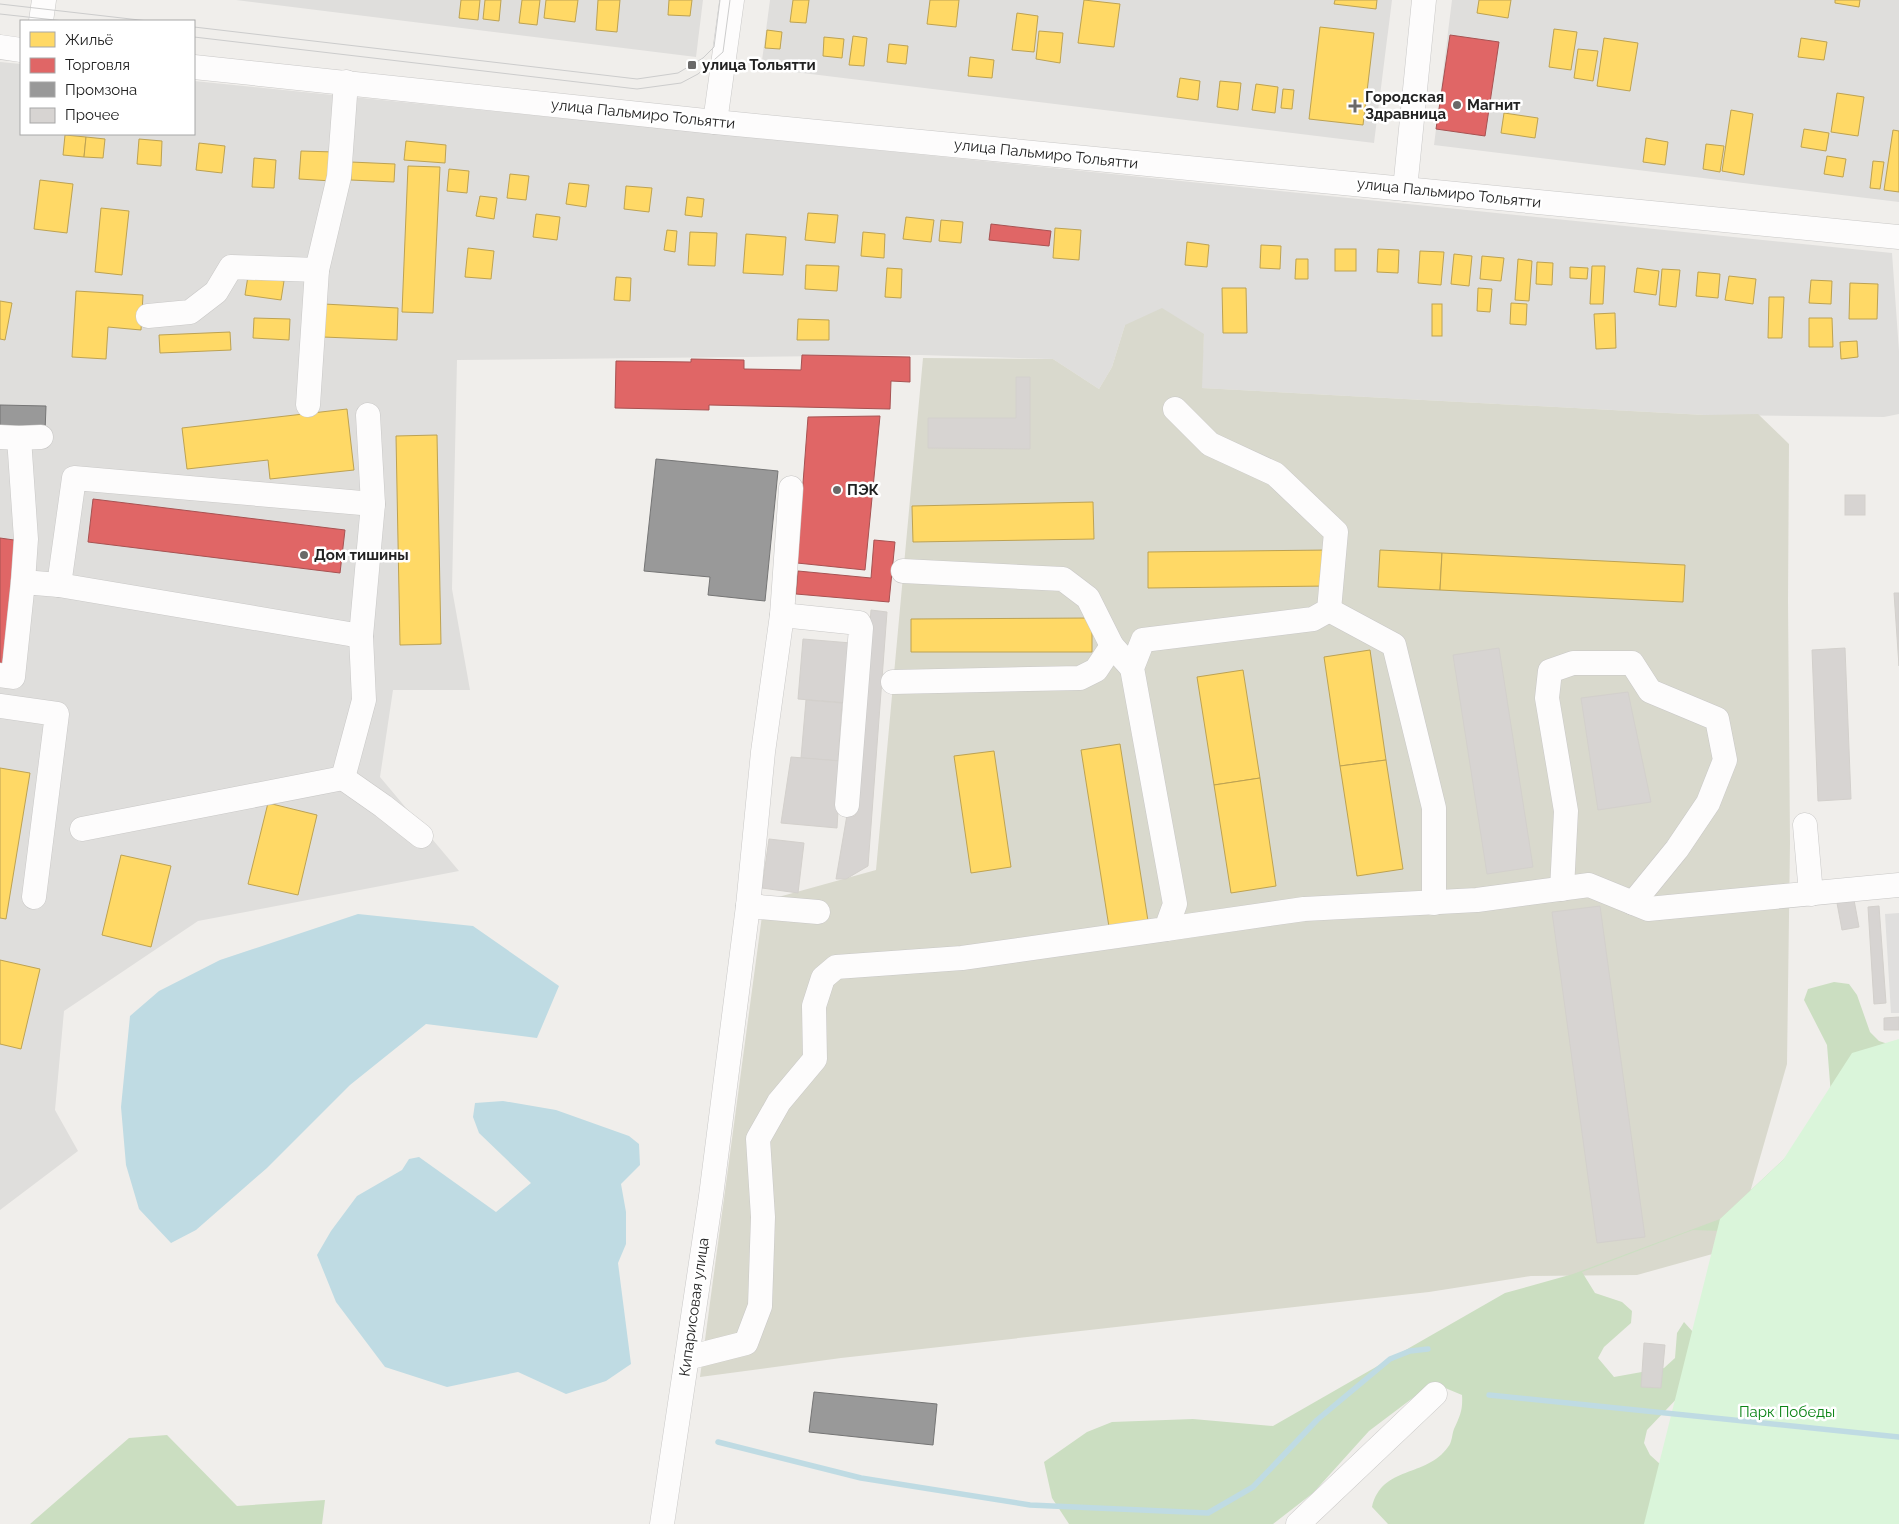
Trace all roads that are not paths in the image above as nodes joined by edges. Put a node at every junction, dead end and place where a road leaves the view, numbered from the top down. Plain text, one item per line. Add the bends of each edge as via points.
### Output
1 (44, 0) edge
2 (732, 0) edge
3 (1424, 0) edge
4 (41, 20) edge
5 (0, 47) edge
6 (20, 50) edge
7 (195, 67) edge
8 (346, 82) junction
9 (714, 122) junction
10 (1404, 189) junction
11 (1899, 238) edge
12 (317, 270) junction
13 (148, 316) dead end
14 (308, 404) dead end
15 (1175, 409) dead end
16 (368, 415) dead end
17 (20, 438) edge
18 (791, 488) dead end
19 (373, 504) junction
20 (903, 571) dead end
21 (22, 582) junction
22 (60, 585) junction
23 (1329, 610) junction
24 (782, 615) junction
25 (361, 636) junction
26 (1112, 646) junction
27 (1132, 668) junction
28 (0, 675) edge
29 (893, 682) dead end
30 (0, 706) edge
31 (343, 778) junction
32 (847, 805) dead end
33 (1805, 825) dead end
34 (82, 828) dead end
35 (422, 836) dead end
36 (1899, 885) edge
37 (1562, 889) junction
38 (1811, 894) junction
39 (34, 897) dead end
40 (1434, 902) junction
41 (1633, 903) junction
42 (748, 906) junction
43 (818, 912) dead end
44 (1166, 929) junction
45 (687, 1358) junction
46 (1435, 1394) dead end
47 (662, 1524) edge
48 (1298, 1524) edge

1 - 4 street
2 - 9 street
3 - 10 street
5 - 6 street
7 - 8 street, улица Пальмиро Тольятти
8 - 9 street, улица Пальмиро Тольятти
8 - 12 street via 339,177
9 - 10 street, улица Пальмиро Тольятти
10 - 11 street, улица Пальмиро Тольятти
12 - 13 street via 231,267 216,292 190,312
12 - 14 street
15 - 23 street via 1210,444 1275,474 1336,532
16 - 19 street
17 - 21 street via 26,539
18 - 24 street, Кипарисовая улица
19 - 22 street via 74,478
19 - 25 street
20 - 26 street via 1063,579 1088,598
21 - 22 street
21 - 28 street via 13,677
22 - 25 street
23 - 27 street via 1313,619 1143,640
23 - 40 street via 1394,645 1434,808
24 - 32 street via 858,623 861,628
24 - 42 street, Кипарисовая улица via 763,752
25 - 31 street via 364,700
26 - 27 street
26 - 29 street via 1096,670 1080,678
27 - 44 street via 1174,904
30 - 39 street via 57,714
31 - 34 street
31 - 35 street
33 - 38 street
36 - 38 street
37 - 40 street
37 - 41 street via 1589,885
37 - 41 street via 1566,811 1547,698 1550,671 1573,664 1632,663 1650,691 1717,719 1724,760 1708,802 1677,849
38 - 41 street via 1648,909
40 - 44 street via 1304,908
42 - 43 street
42 - 45 street, Кипарисовая улица
44 - 45 street via 962,958 836,967 823,978 814,1006 815,1059 779,1102 758,1138 763,1217 760,1306 746,1343
45 - 47 street, Кипарисовая улица
46 - 48 street

